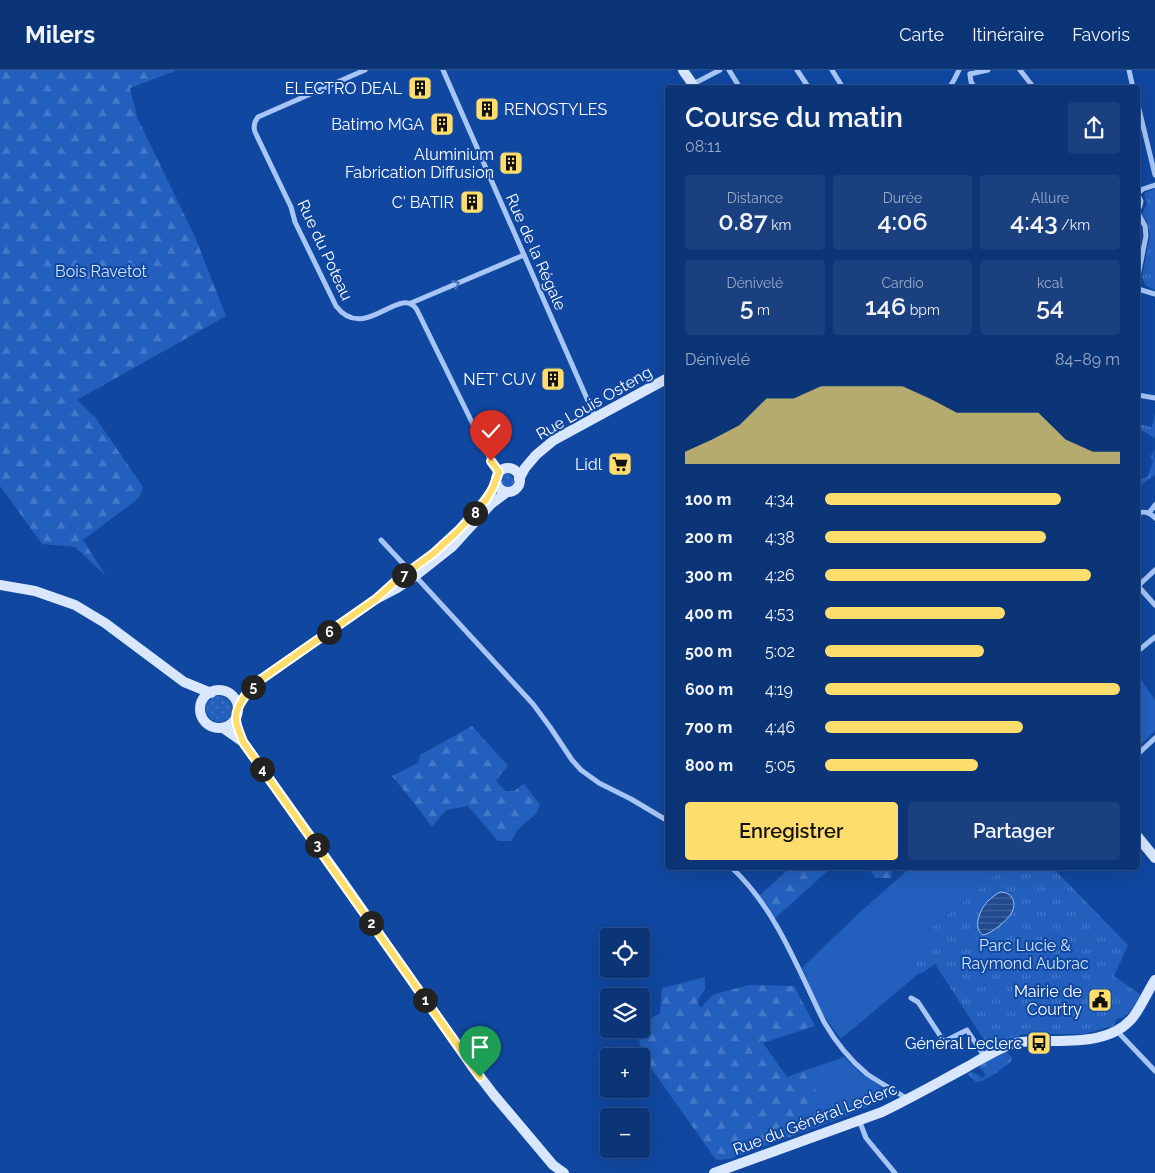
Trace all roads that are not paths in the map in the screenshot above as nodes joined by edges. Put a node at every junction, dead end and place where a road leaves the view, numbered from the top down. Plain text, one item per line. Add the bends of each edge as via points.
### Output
1 (365, 70) edge
2 (443, 70) edge
3 (683, 70) edge
4 (720, 70) edge
5 (729, 70) edge
6 (797, 70) edge
7 (832, 70) edge
8 (959, 70) edge
9 (964, 70) edge
10 (988, 70) edge
11 (1020, 70) edge
12 (1128, 70) edge
13 (970, 74) junction
14 (692, 85) edge
15 (695, 85) edge
16 (738, 85) edge
17 (807, 85) edge
18 (841, 85) edge
19 (951, 85) edge
20 (973, 85) edge
21 (1032, 85) edge
22 (1132, 85) edge
23 (1140, 114) edge
24 (1155, 175) edge
25 (1155, 185) edge
26 (1140, 192) edge
27 (1140, 217) edge
28 (524, 255) junction
29 (1140, 266) edge
30 (1140, 290) edge
31 (1155, 294) edge
32 (412, 304) junction
33 (665, 380) edge
34 (1140, 395) edge
35 (1155, 398) edge
36 (595, 417) junction
37 (536, 455) junction
38 (510, 469) junction
39 (498, 477) junction
40 (519, 479) junction
41 (506, 492) junction
42 (1155, 505) edge
43 (1140, 513) edge
44 (1149, 513) junction
45 (1155, 518) edge
46 (381, 540) dead end
47 (1155, 570) edge
48 (412, 574) junction
49 (0, 584) edge
50 (1140, 584) edge
51 (1140, 588) edge
52 (1155, 605) edge
53 (1155, 637) edge
54 (1140, 649) edge
55 (260, 680) junction
56 (184, 682) junction
57 (210, 693) junction
58 (228, 693) junction
59 (201, 706) junction
60 (237, 713) junction
61 (223, 728) junction
62 (1155, 738) edge
63 (243, 742) junction
64 (1140, 752) edge
65 (665, 819) edge
66 (1140, 839) edge
67 (1155, 858) edge
68 (734, 870) edge
69 (1155, 980) edge
70 (910, 998) dead end
71 (1116, 1031) junction
72 (985, 1057) junction
73 (1155, 1071) edge
74 (908, 1099) junction
75 (859, 1120) junction
76 (555, 1169) edge
77 (564, 1173) edge
78 (714, 1173) edge
79 (895, 1173) edge

1 - 32 street, Rue du Poteau via 258,117 253,127 295,222 340,311 350,318 361,319 405,302
2 - 28 street, Rue de la Régale
3 - 14 main road
4 - 15 street
5 - 16 street
6 - 17 street
7 - 18 street
8 - 19 street
9 - 13 street
10 - 13 street
11 - 21 street
12 - 22 street
13 - 20 street
23 - 24 street
25 - 26 street
27 - 29 street via 1146,236
32 -> 28 street
28 - 36 street, Rue de la Régale
30 - 31 street
32 - 39 street via 418,310
33 - 36 main road, Rue Louis Osteng
34 - 35 street
36 - 37 main road, Rue Louis Osteng via 554,440
37 - 38 main road, Rue Louis Osteng
37 - 40 main road, Rue Louis Osteng
38 - 39 main road via 502,470
38 - 40 main road
39 - 41 main road via 500,489
39 - 48 main road via 486,500
40 - 41 main road via 516,489
41 - 48 main road via 453,546
42 - 44 street
43 - 44 street
44 - 45 street
46 - 48 street
47 - 50 street
48 - 55 main road
48 - 65 street via 533,704 581,770
49 - 56 main road via 35,591 75,605 105,622
51 - 52 street
53 - 54 street
55 - 58 main road
55 - 60 main road via 246,694
56 - 57 main road
56 - 59 main road
57 - 58 main road
57 - 59 main road
58 - 60 main road via 235,699
59 - 61 main road via 205,722 215,728
60 - 61 main road
60 - 63 main road
61 - 63 main road
62 - 64 street
63 - 76 main road via 470,1065
66 - 67 main road
68 - 74 street via 773,920 829,1031 869,1075
69 - 71 main road, Rue du Général Leclerc via 1134,1016
70 - 72 street via 918,1002 943,1040 967,1030
71 - 72 main road, Rue du Général Leclerc via 1088,1040 1020,1042
71 - 73 street
72 - 74 main road, Rue du Général Leclerc
74 - 75 main road, Rue du Général Leclerc
75 - 78 main road, Rue du Général Leclerc
75 - 79 street via 866,1138
76 - 77 main road

